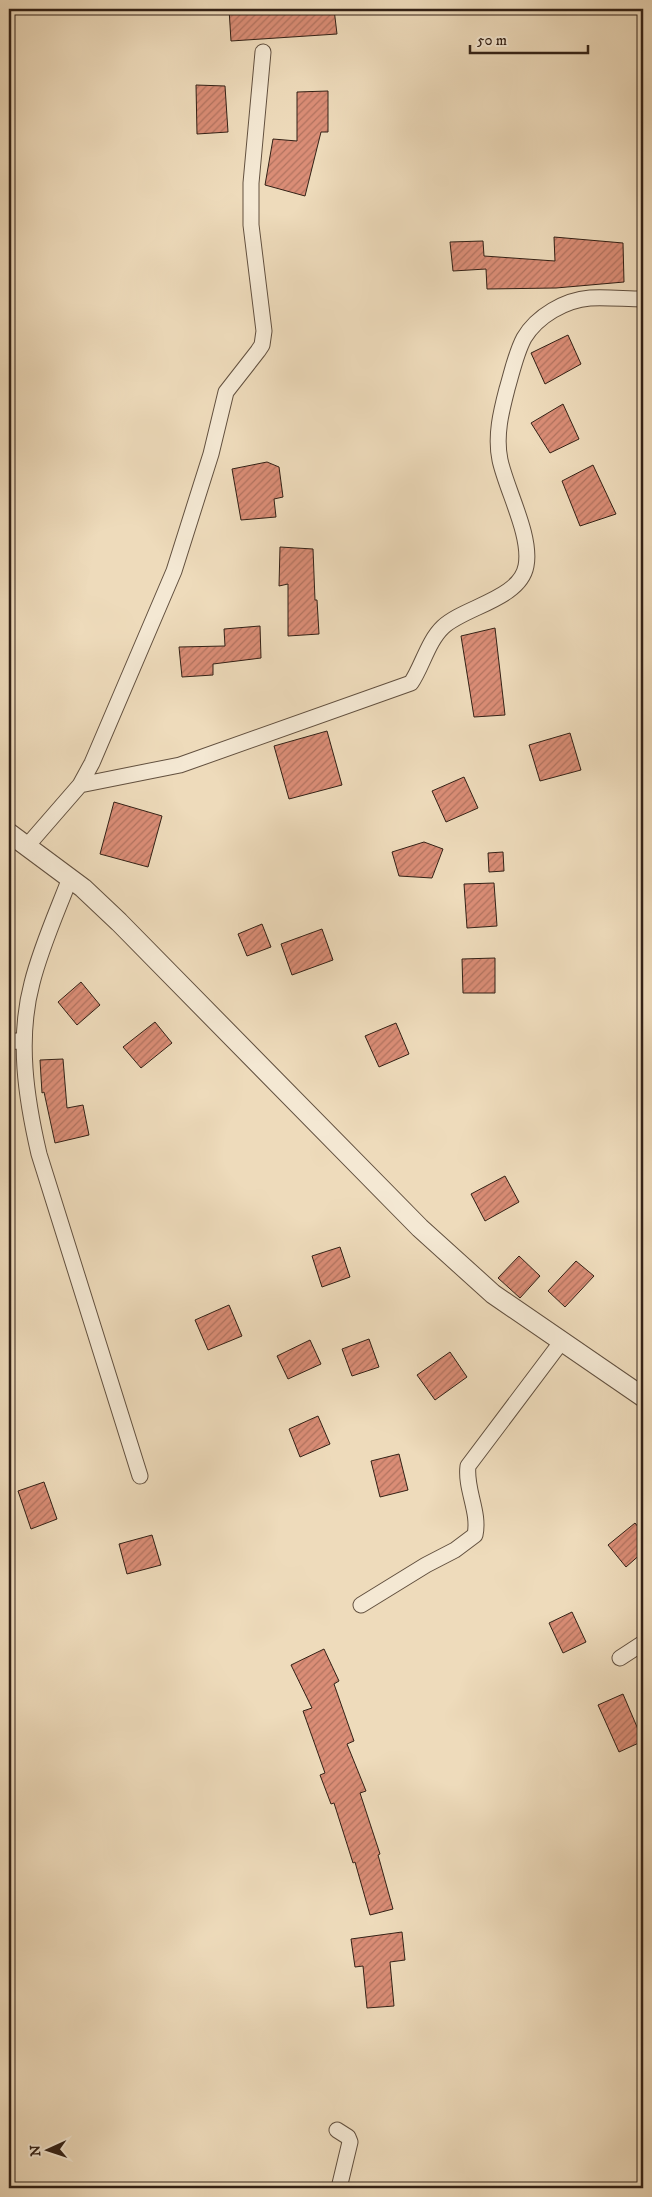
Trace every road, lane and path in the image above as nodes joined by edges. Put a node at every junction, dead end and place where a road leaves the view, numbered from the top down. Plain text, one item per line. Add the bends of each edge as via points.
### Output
1 (264, 52) dead end
2 (643, 299) edge
3 (80, 785) junction
4 (9, 833) edge
5 (27, 846) junction
6 (70, 878) junction
7 (24, 1040) junction
8 (9, 1042) edge
9 (562, 1341) junction
10 (643, 1397) edge
11 (140, 1476) dead end
12 (361, 1605) dead end
13 (643, 1643) edge
14 (620, 1658) dead end
15 (337, 2130) dead end
16 (339, 2188) edge

1 - 3 street via 251,183 263,338 258,351 226,392 211,454 174,571
2 - 3 street via 588,298 562,305 544,316 525,337 500,417 498,444 500,461 525,544 526,566 518,582 442,628 411,684 180,765
3 - 5 street
4 - 5 street
5 - 6 street
6 - 7 street via 32,982
6 - 9 street via 186,988 420,1228 494,1294
7 - 8 street
7 - 11 street via 24,1074 39,1154
9 - 10 street
9 - 12 street via 468,1466 477,1526 475,1535
13 - 14 street
15 - 16 street via 350,2142

